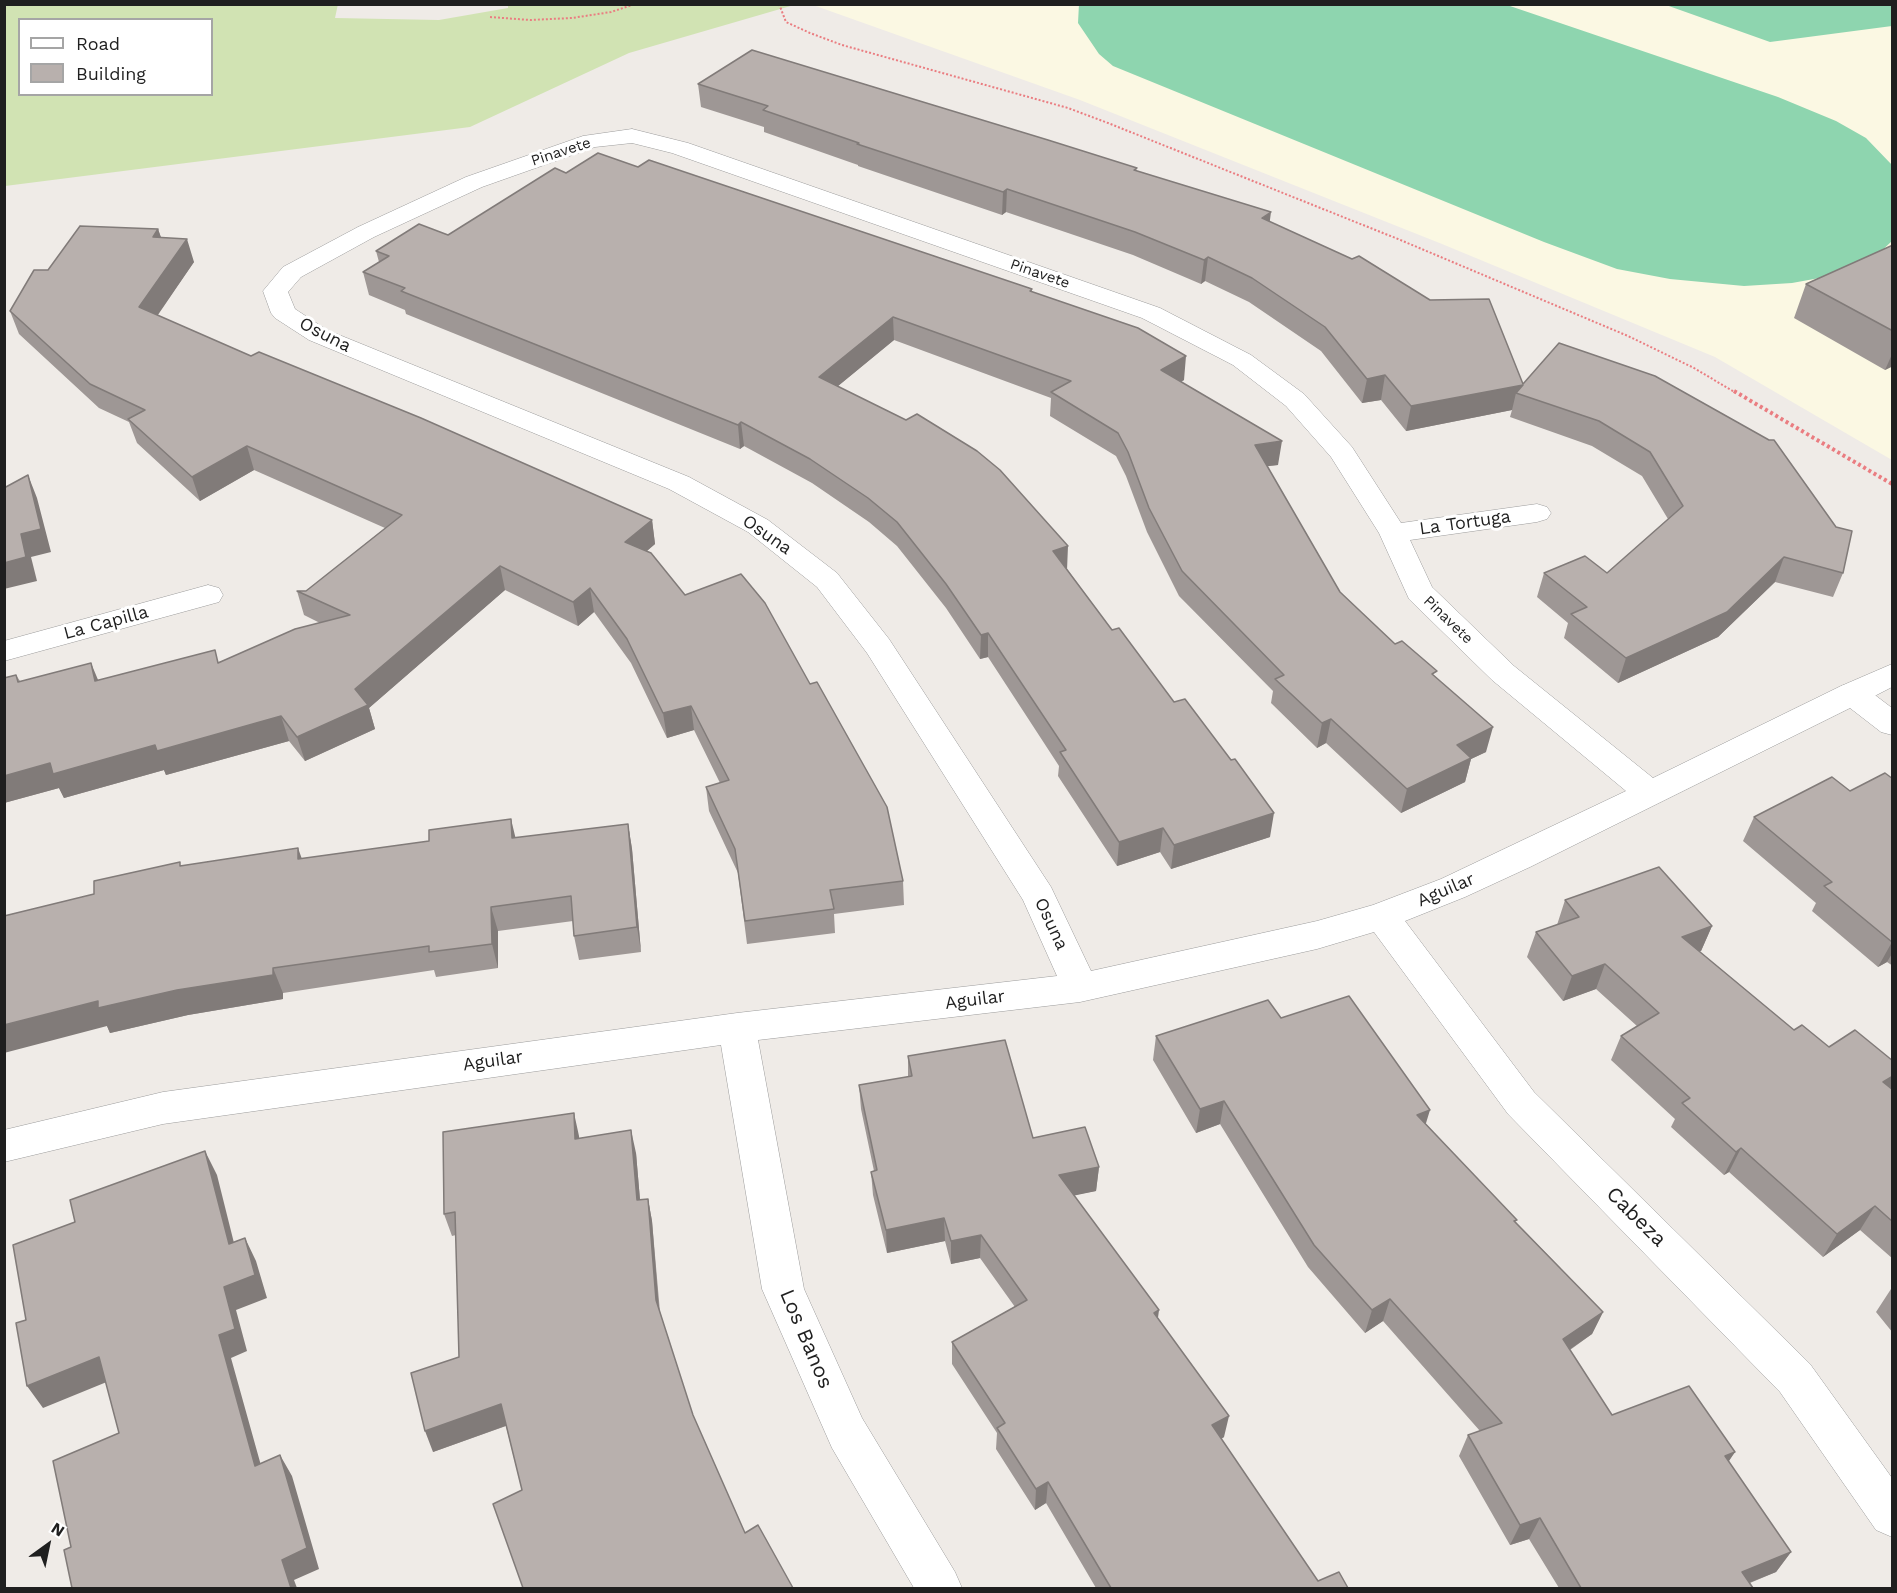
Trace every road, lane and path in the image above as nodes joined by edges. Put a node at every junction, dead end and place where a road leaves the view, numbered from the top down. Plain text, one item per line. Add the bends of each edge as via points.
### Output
1 (635, 4) edge
2 (779, 4) edge
3 (490, 18) dead end
4 (274, 291) joint
5 (1893, 483) edge
6 (1537, 513) dead end
7 (1393, 533) junction
8 (208, 595) dead end
9 (4, 651) edge
10 (1893, 674) edge
11 (1852, 694) junction
12 (1893, 724) edge
13 (1651, 794) junction
14 (1382, 916) junction
15 (1080, 988) junction
16 (737, 1028) junction
17 (4, 1146) edge
18 (1893, 1515) edge
19 (939, 1588) edge

1 - 3 path via 572,18
2 - 5 path via 786,22 810,33 1098,119 1628,336 1694,368
4 - 7 street, Pinavete via 292,272 366,232 474,182 591,141 632,136 680,148 1151,313 1232,355 1295,400 1342,453
4 - 15 street, Osuna via 284,313 318,335 679,483 758,526 827,580 878,646 1039,897
6 - 7 street, La Tortuga
7 - 13 street, Pinavete via 1419,592 1503,673
8 - 9 street, La Capilla
10 - 11 street, Aguilar
11 - 12 street
11 - 13 street, Aguilar
13 - 14 street, Aguilar via 1497,868
14 - 15 street, Aguilar
14 - 18 street, Cabeza via 1521,1103 1795,1378
15 - 16 street, Aguilar
16 - 17 street, Aguilar via 163,1108
16 - 19 street, Los Banos via 783,1289 847,1433

